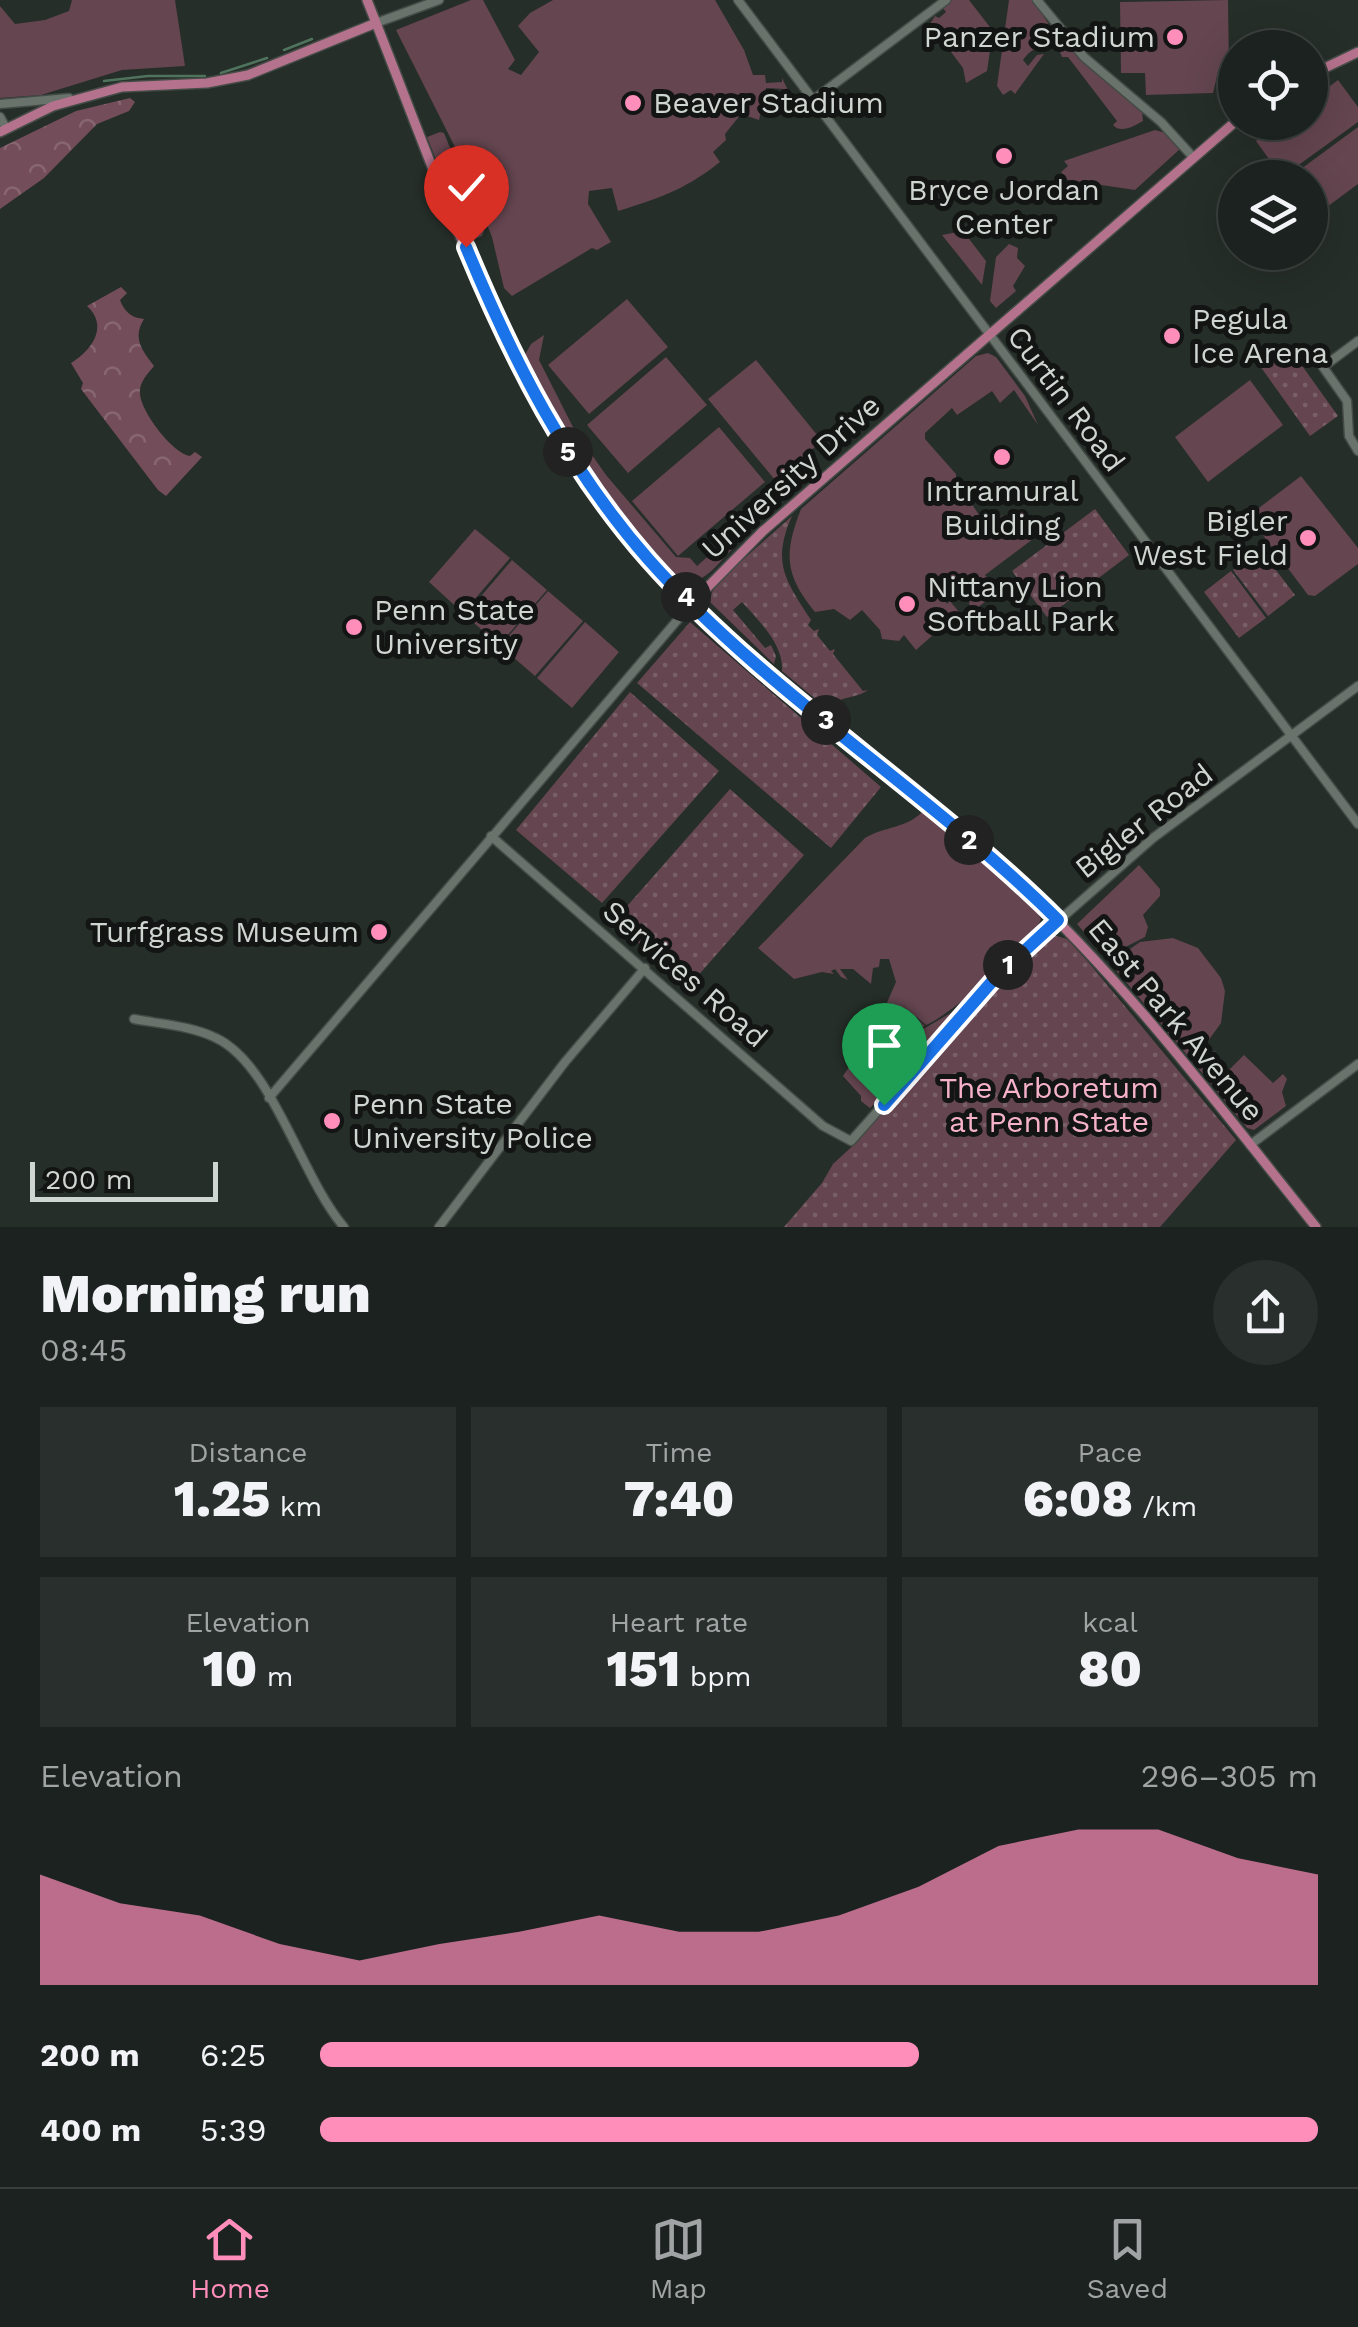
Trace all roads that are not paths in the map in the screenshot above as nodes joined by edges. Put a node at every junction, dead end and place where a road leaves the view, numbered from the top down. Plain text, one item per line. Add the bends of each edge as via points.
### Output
1 (367, 0) edge
2 (439, 0) edge
3 (738, 0) edge
4 (946, 0) edge
5 (1038, 0) edge
6 (376, 23) junction
7 (1358, 52) edge
8 (1328, 66) edge
9 (78, 97) junction
10 (813, 100) junction
11 (0, 104) edge
12 (0, 117) edge
13 (3, 130) edge
14 (1218, 136) edge
15 (1193, 157) junction
16 (989, 334) junction
17 (1358, 341) edge
18 (1358, 451) edge
19 (692, 603) junction
20 (1358, 686) edge
21 (1291, 735) junction
22 (1358, 824) edge
23 (491, 836) junction
24 (1058, 920) junction
25 (644, 968) junction
26 (134, 1019) dead end
27 (1358, 1064) edge
28 (270, 1098) junction
29 (851, 1140) joint
30 (1250, 1145) junction
31 (1313, 1226) edge
32 (344, 1227) edge
33 (439, 1227) edge

1 - 6 main road, East Park Avenue
2 - 6 street
3 - 10 street, Curtin Road
4 - 10 street
5 - 15 street via 1084,58
6 - 9 main road via 232,79 138,84
6 - 19 main road, East Park Avenue via 527,382 604,503
7 - 8 main road
9 - 11 street
9 - 13 main road
10 - 16 street, Curtin Road
12 - 13 street
14 - 15 main road, University Drive
15 - 16 main road, University Drive
16 - 19 main road, University Drive
16 - 21 street, Curtin Road
17 - 18 street via 1323,366 1346,400 1349,436
19 - 23 street, University Drive
19 - 24 main road, East Park Avenue
20 - 21 street, Bigler Road
21 - 22 street, Curtin Road
21 - 24 street, Bigler Road via 1153,838
23 - 25 street, Services Road
23 - 28 street, University Drive
24 - 29 street, Bigler Road via 996,977
24 - 30 main road, East Park Avenue
25 - 29 street, Services Road via 822,1126
25 - 33 street
26 - 28 street via 227,1043 249,1062
27 - 30 street
28 - 32 street
30 - 31 main road, East Park Avenue

